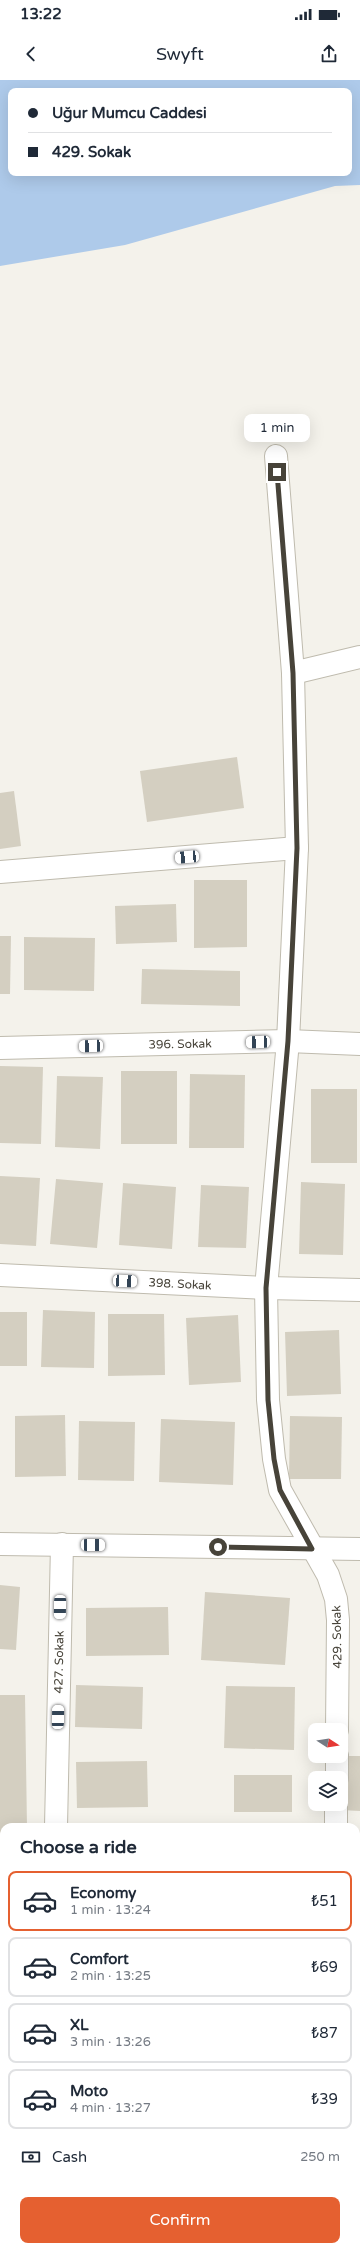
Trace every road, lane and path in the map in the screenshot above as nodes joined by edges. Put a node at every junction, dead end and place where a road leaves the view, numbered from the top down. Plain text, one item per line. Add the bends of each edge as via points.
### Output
1 (276, 456) dead end
2 (360, 657) edge
3 (293, 673) junction
4 (297, 848) junction
5 (0, 872) edge
6 (288, 1041) junction
7 (360, 1044) edge
8 (0, 1048) edge
9 (0, 1275) edge
10 (266, 1288) junction
11 (360, 1290) edge
12 (0, 1544) edge
13 (62, 1544) junction
14 (312, 1549) junction
15 (360, 1549) edge
16 (337, 1723) edge
17 (336, 1811) edge
18 (56, 1823) edge
19 (336, 1823) edge

1 - 3 street, 429. Sokak
2 - 3 street
3 - 4 street, 429. Sokak
4 - 5 street
4 - 6 street, 429. Sokak
6 - 7 street, 396. Sokak
6 - 8 street, 396. Sokak
6 - 10 street, 429. Sokak
9 - 10 street, 398. Sokak
10 - 11 street, 398. Sokak
10 - 14 street, 429. Sokak via 268,1400 274,1459 280,1490
12 - 13 street
13 - 14 street
13 - 18 street, 427. Sokak
14 - 15 street
14 - 16 street, 429. Sokak via 328,1575 336,1599
17 - 19 street

